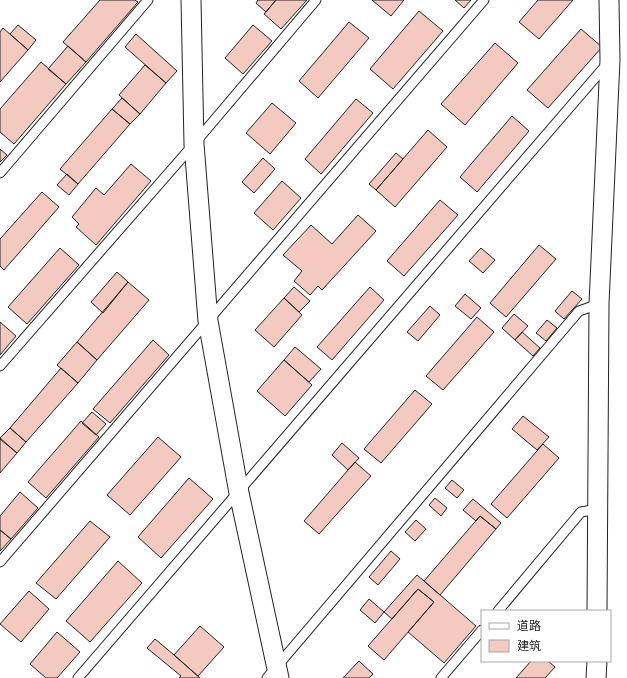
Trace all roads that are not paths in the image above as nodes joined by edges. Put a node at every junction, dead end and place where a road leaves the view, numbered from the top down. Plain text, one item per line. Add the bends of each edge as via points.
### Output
1 (148, 0) edge
2 (191, 0) edge
3 (316, 0) edge
4 (484, 0) edge
5 (609, 0) edge
6 (610, 60) junction
7 (194, 144) junction
8 (0, 173) edge
9 (599, 304) junction
10 (208, 321) junction
11 (0, 366) edge
12 (239, 493) junction
13 (598, 509) junction
14 (0, 562) edge
15 (499, 610) edge
16 (597, 610) edge
17 (481, 631) edge
18 (596, 662) edge
19 (274, 674) edge
20 (78, 678) edge
21 (442, 678) edge
22 (596, 678) edge

1 - 8 lane
2 - 7 street
3 - 7 lane
4 - 10 lane
5 - 6 street
6 - 9 street
6 - 12 lane
7 - 10 street
7 - 11 lane
9 - 13 street
9 - 19 lane via 580,310
10 - 12 street
10 - 14 lane
12 - 19 street
12 - 20 lane
13 - 15 lane via 581,512
13 - 16 street
17 - 21 lane
18 - 22 street

